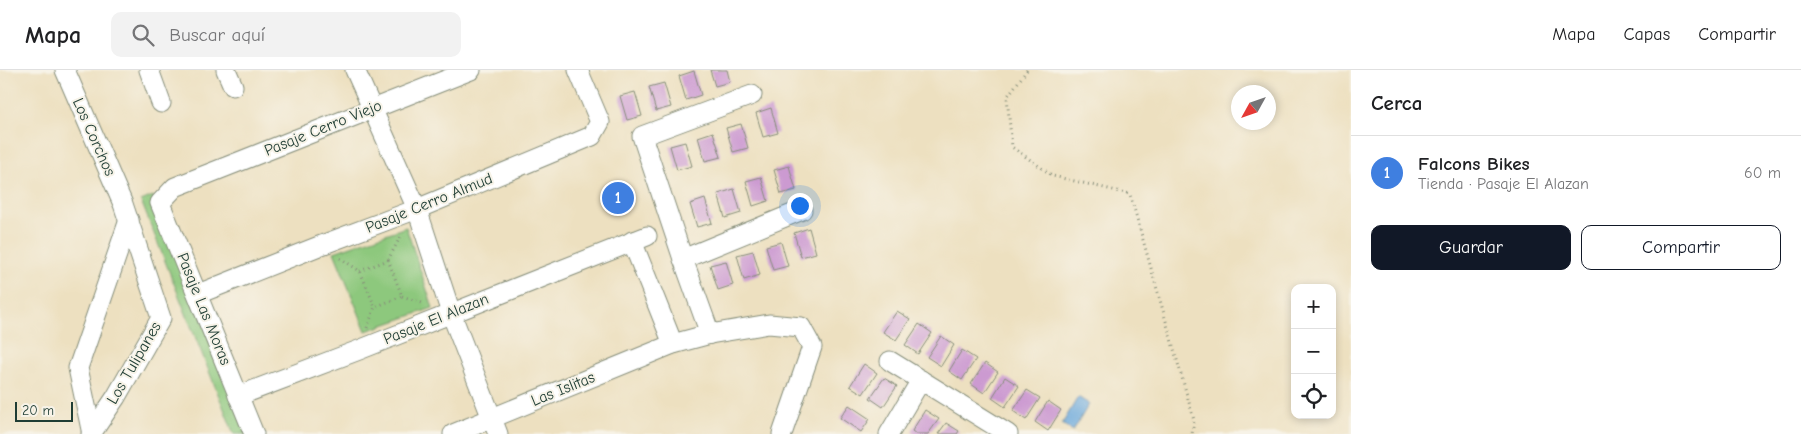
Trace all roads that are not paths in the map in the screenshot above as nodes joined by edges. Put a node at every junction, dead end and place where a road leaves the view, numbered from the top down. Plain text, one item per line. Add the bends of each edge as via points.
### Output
1 (65, 70) edge
2 (148, 70) edge
3 (354, 70) edge
4 (471, 70) edge
5 (578, 70) edge
6 (752, 95) dead end
7 (161, 103) dead end
8 (372, 108) junction
9 (175, 188) joint
10 (417, 209) junction
11 (802, 210) dead end
12 (126, 212) junction
13 (683, 259) junction
14 (198, 294) junction
15 (451, 312) junction
16 (710, 334) junction
17 (672, 344) junction
18 (890, 361) dead end
19 (921, 380) junction
20 (238, 396) junction
21 (494, 426) edge
22 (92, 434) edge
23 (254, 434) edge
24 (453, 434) edge
25 (782, 434) edge
26 (889, 434) edge
27 (1008, 434) edge

1 - 12 street, Los Corchos
2 - 7 street
3 - 8 street
4 - 8 street, Pasaje Cerro Viejo
5 - 10 street, Pasaje Cerro Almud via 600,122 592,136
6 - 13 street via 642,136
8 - 9 street, Pasaje Cerro Viejo
8 - 10 street
9 - 14 street, Pasaje Las Moras via 160,203
10 - 14 street, Pasaje Cerro Almud
10 - 15 street
11 - 13 street
12 - 22 street via 78,368
12 - 22 street, Los Tulipanes via 161,318
13 - 16 street
14 - 20 street, Pasaje Las Moras
15 - 17 street, Pasaje El Alazan via 639,238
15 - 20 street, Pasaje El Alazan
15 - 21 street
16 - 17 street, Las Islitas
16 - 25 street, Las Islitas via 769,324 801,327 812,347
17 - 21 street, Las Islitas
18 - 19 street
19 - 26 street
19 - 27 street
20 - 23 street, Pasaje Las Moras
21 - 24 street, Las Islitas

